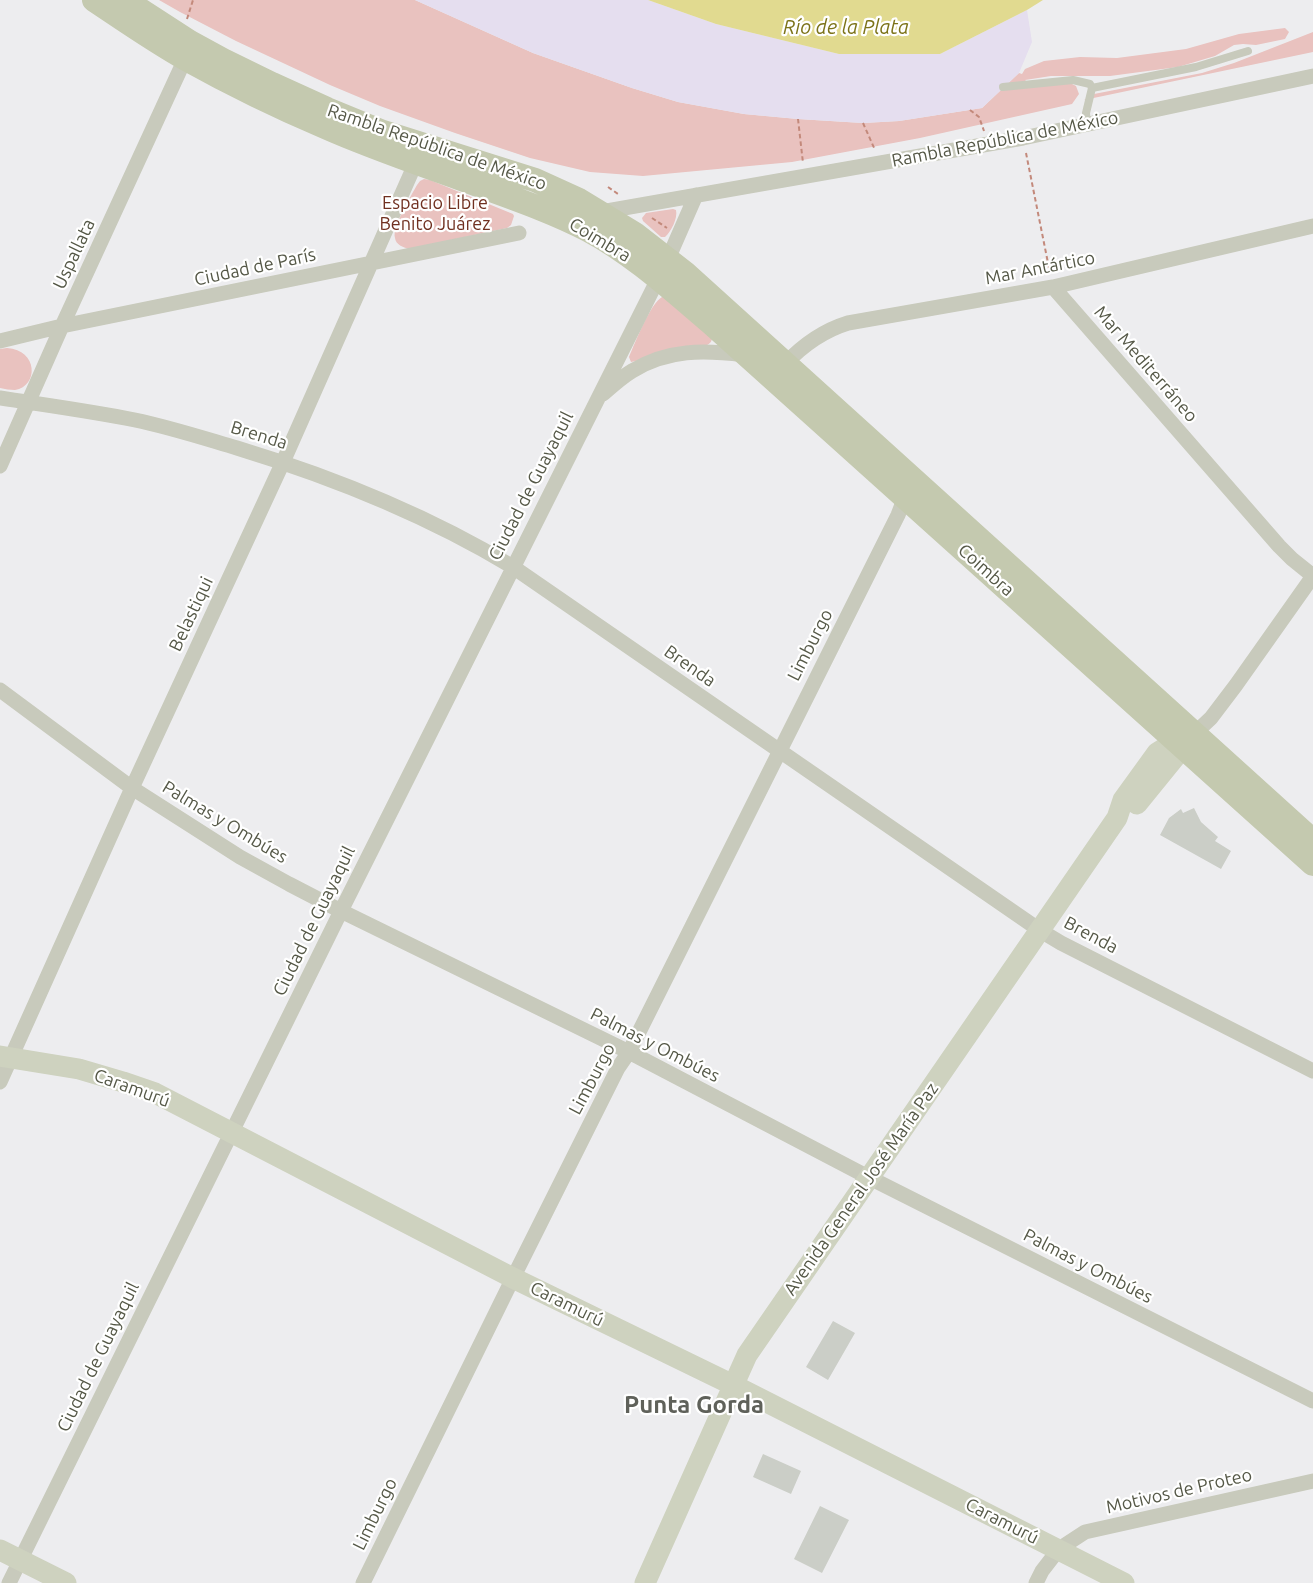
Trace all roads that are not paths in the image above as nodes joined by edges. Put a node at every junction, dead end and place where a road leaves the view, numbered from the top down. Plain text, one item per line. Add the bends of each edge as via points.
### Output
1 (94, 0) edge
2 (125, 0) edge
3 (1248, 51) dead end
4 (185, 59) junction
5 (1313, 76) edge
6 (1004, 87) dead end
7 (1092, 88) junction
8 (1087, 124) junction
9 (416, 162) junction
10 (696, 195) junction
11 (538, 207) joint
12 (601, 212) junction
13 (1313, 226) edge
14 (519, 233) dead end
15 (370, 263) junction
16 (662, 269) junction
17 (1053, 287) junction
18 (62, 326) junction
19 (0, 341) edge
20 (747, 356) junction
21 (785, 364) junction
22 (598, 397) junction
23 (0, 398) edge
24 (29, 402) junction
25 (283, 462) junction
26 (0, 466) edge
27 (904, 497) junction
28 (513, 567) junction
29 (1313, 576) edge
30 (0, 690) edge
31 (1184, 741) junction
32 (778, 751) junction
33 (132, 788) junction
34 (1313, 841) edge
35 (1313, 864) edge
36 (340, 911) junction
37 (1041, 931) junction
38 (629, 1052) junction
39 (6, 1057) edge
40 (1313, 1071) edge
41 (0, 1082) edge
42 (231, 1131) junction
43 (868, 1177) junction
44 (513, 1278) junction
45 (733, 1385) junction
46 (1313, 1401) edge
47 (1313, 1481) edge
48 (1059, 1549) junction
49 (0, 1550) edge
50 (20, 1560) junction
51 (9, 1583) edge
52 (66, 1583) edge
53 (363, 1583) edge
54 (645, 1583) edge
55 (1036, 1583) edge
56 (1124, 1583) edge

1 - 4 main road, Rambla República de México
2 - 12 main road, Rambla República de México via 190,42 318,105 383,132 535,180
3 - 7 lane via 1196,67
4 - 9 main road, Rambla República de México via 318,124
4 - 18 street, Uspallata
5 - 8 street, Rambla República de México
6 - 7 lane via 1073,80
7 - 8 lane
8 - 10 street, Rambla República de México
9 - 11 main road, Rambla República de México
9 - 15 street, Belastiqui
10 - 12 street, Rambla República de México
10 - 16 street
11 - 16 main road, Coimbra
12 - 16 main road, Coimbra via 635,234
13 - 17 street, Mar Antártico
14 - 15 street, Ciudad de París
15 - 18 street, Ciudad de París
15 - 25 street, Belastiqui
16 - 20 main road, Coimbra
16 - 21 main road, Coimbra via 685,273
16 - 22 street, Ciudad de Guayaquil
17 - 21 street, Mar Antártico via 848,323 816,337
17 - 29 street, Mar Mediterráneo via 1279,546
18 - 19 street, Ciudad de París
18 - 24 street, Uspallata
20 - 22 street via 714,351 662,358 632,371
20 - 27 main road, Coimbra
21 - 31 main road, Coimbra
22 - 28 street, Ciudad de Guayaquil
23 - 24 street, Brenda
24 - 25 street, Brenda via 137,421
24 - 26 street, Uspallata
25 - 28 street, Brenda via 400,508
25 - 33 street, Belastiqui
27 - 31 main road, Coimbra
27 - 32 street, Limburgo
28 - 32 street, Brenda
28 - 36 street, Ciudad de Guayaquil
29 - 31 street, Avenida General José María Paz via 1211,718
30 - 33 street, Palmas y Ombúes
31 - 34 main road, Coimbra
31 - 35 main road, Coimbra
31 - 37 main road, Avenida General José María Paz via 1157,753
32 - 37 street, Brenda
32 - 38 street, Limburgo
33 - 36 street, Palmas y Ombúes via 240,857
33 - 39 street, Belastiqui
36 - 38 street, Palmas y Ombúes
36 - 42 street, Ciudad de Guayaquil
37 - 40 street, Brenda
37 - 43 main road, Avenida General José María Paz
38 - 43 street, Palmas y Ombúes
38 - 44 street, Limburgo
39 - 41 street, Belastiqui
39 - 42 main road, Caramurú via 79,1069 123,1082 155,1093
42 - 44 main road, Caramurú
42 - 50 street, Ciudad de Guayaquil
43 - 45 main road, Avenida General José María Paz via 747,1354
43 - 46 street, Palmas y Ombúes
44 - 45 main road, Caramurú
44 - 53 street, Limburgo
45 - 48 main road, Caramurú
45 - 54 main road, Avenida General José María Paz
47 - 48 street, Motivos de Proteo via 1085,1532
48 - 55 street, Motivos de Proteo
48 - 56 main road, Caramurú
49 - 50 main road
50 - 51 street, Ciudad de Guayaquil
50 - 52 main road

